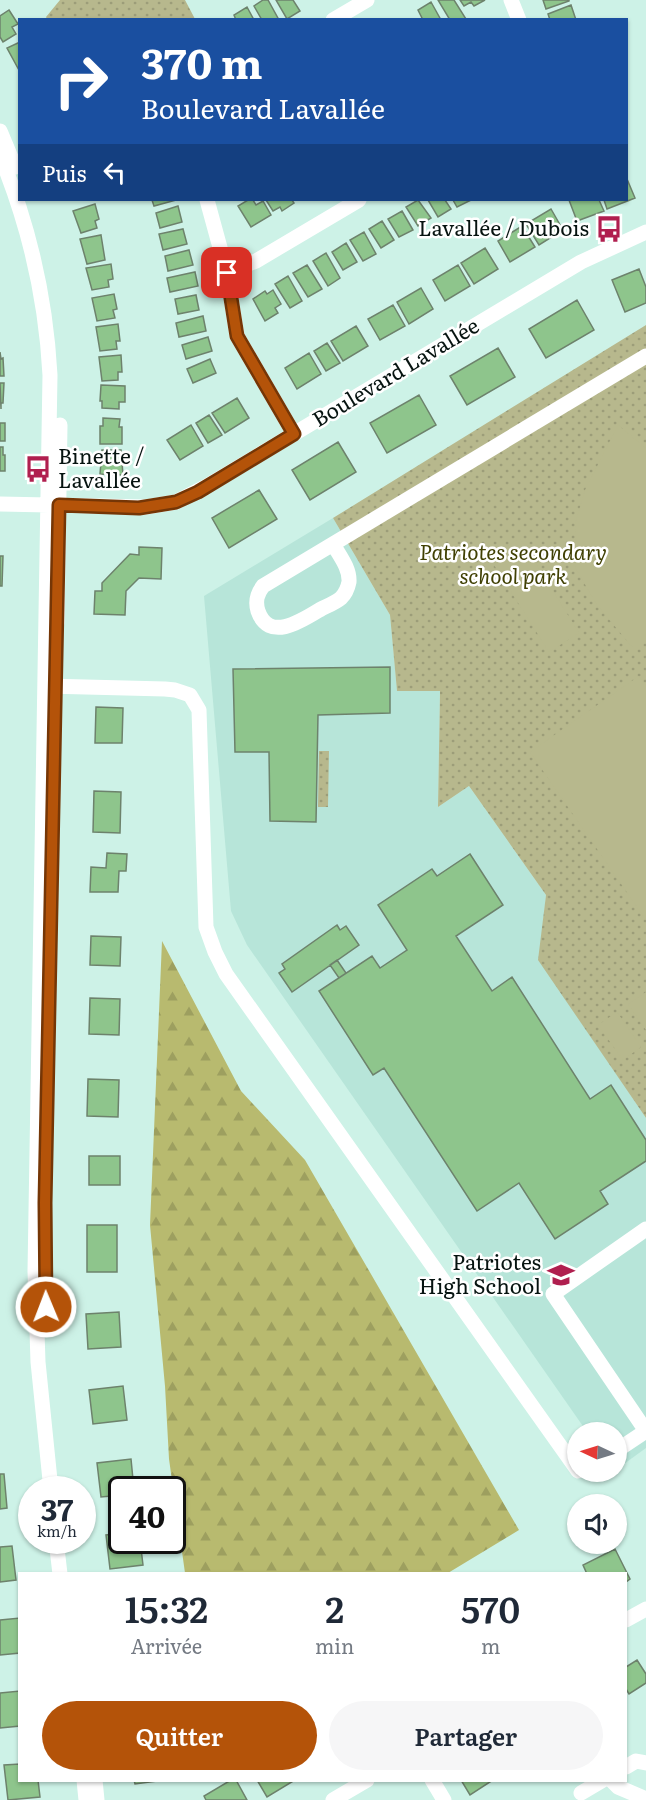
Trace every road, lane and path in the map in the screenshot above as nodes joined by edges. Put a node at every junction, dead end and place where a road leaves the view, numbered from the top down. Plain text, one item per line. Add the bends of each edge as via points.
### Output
1 (367, 0) edge
2 (512, 0) edge
3 (336, 18) edge
4 (518, 18) edge
5 (0, 131) edge
6 (0, 155) edge
7 (18, 173) edge
8 (27, 201) edge
9 (207, 201) edge
10 (357, 201) edge
11 (646, 232) edge
12 (227, 273) junction
13 (646, 356) edge
14 (294, 434) junction
15 (0, 504) edge
16 (54, 505) junction
17 (333, 544) junction
18 (50, 686) junction
19 (646, 1229) edge
20 (646, 1431) edge
21 (627, 1444) edge
22 (567, 1455) edge
23 (50, 1476) edge
24 (60, 1476) edge
25 (58, 1554) edge
26 (68, 1554) edge
27 (60, 1572) edge
28 (70, 1572) edge
29 (646, 1609) edge
30 (627, 1619) edge
31 (646, 1763) edge
32 (627, 1766) edge
33 (84, 1782) edge
34 (95, 1782) edge
35 (364, 1782) edge
36 (433, 1782) edge
37 (600, 1782) edge
38 (613, 1782) edge
39 (581, 1793) dead end
40 (646, 1799) edge
41 (86, 1800) edge
42 (97, 1800) edge
43 (333, 1800) edge
44 (444, 1800) edge

1 - 3 street
2 - 4 street
5 - 7 street
6 - 16 street via 28,237 44,315
8 - 16 street via 45,263 57,339 60,398
9 - 12 street
10 - 12 street via 256,261
11 - 14 street, Boulevard Lavallée via 580,262
12 - 14 street via 237,336
13 - 17 street
14 - 16 street, Boulevard Lavallée via 176,502 139,508
15 - 16 street, Boulevard Lavallée
16 - 18 street
17 - 17 street via 263,586 256,603 264,622 273,627 293,626 341,598 347,589 348,572
18 - 22 street via 165,689 190,695 199,710 206,927 214,952
18 - 23 street via 35,1271 40,1385
18 - 24 street via 45,1265 49,1375
19 - 20 street via 553,1294
20 - 21 street
25 - 27 street
26 - 28 street
29 - 30 street
31 - 32 street via 636,1761
33 - 41 street
34 - 42 street
35 - 43 street
36 - 44 street
37 - 39 street
38 - 40 street

